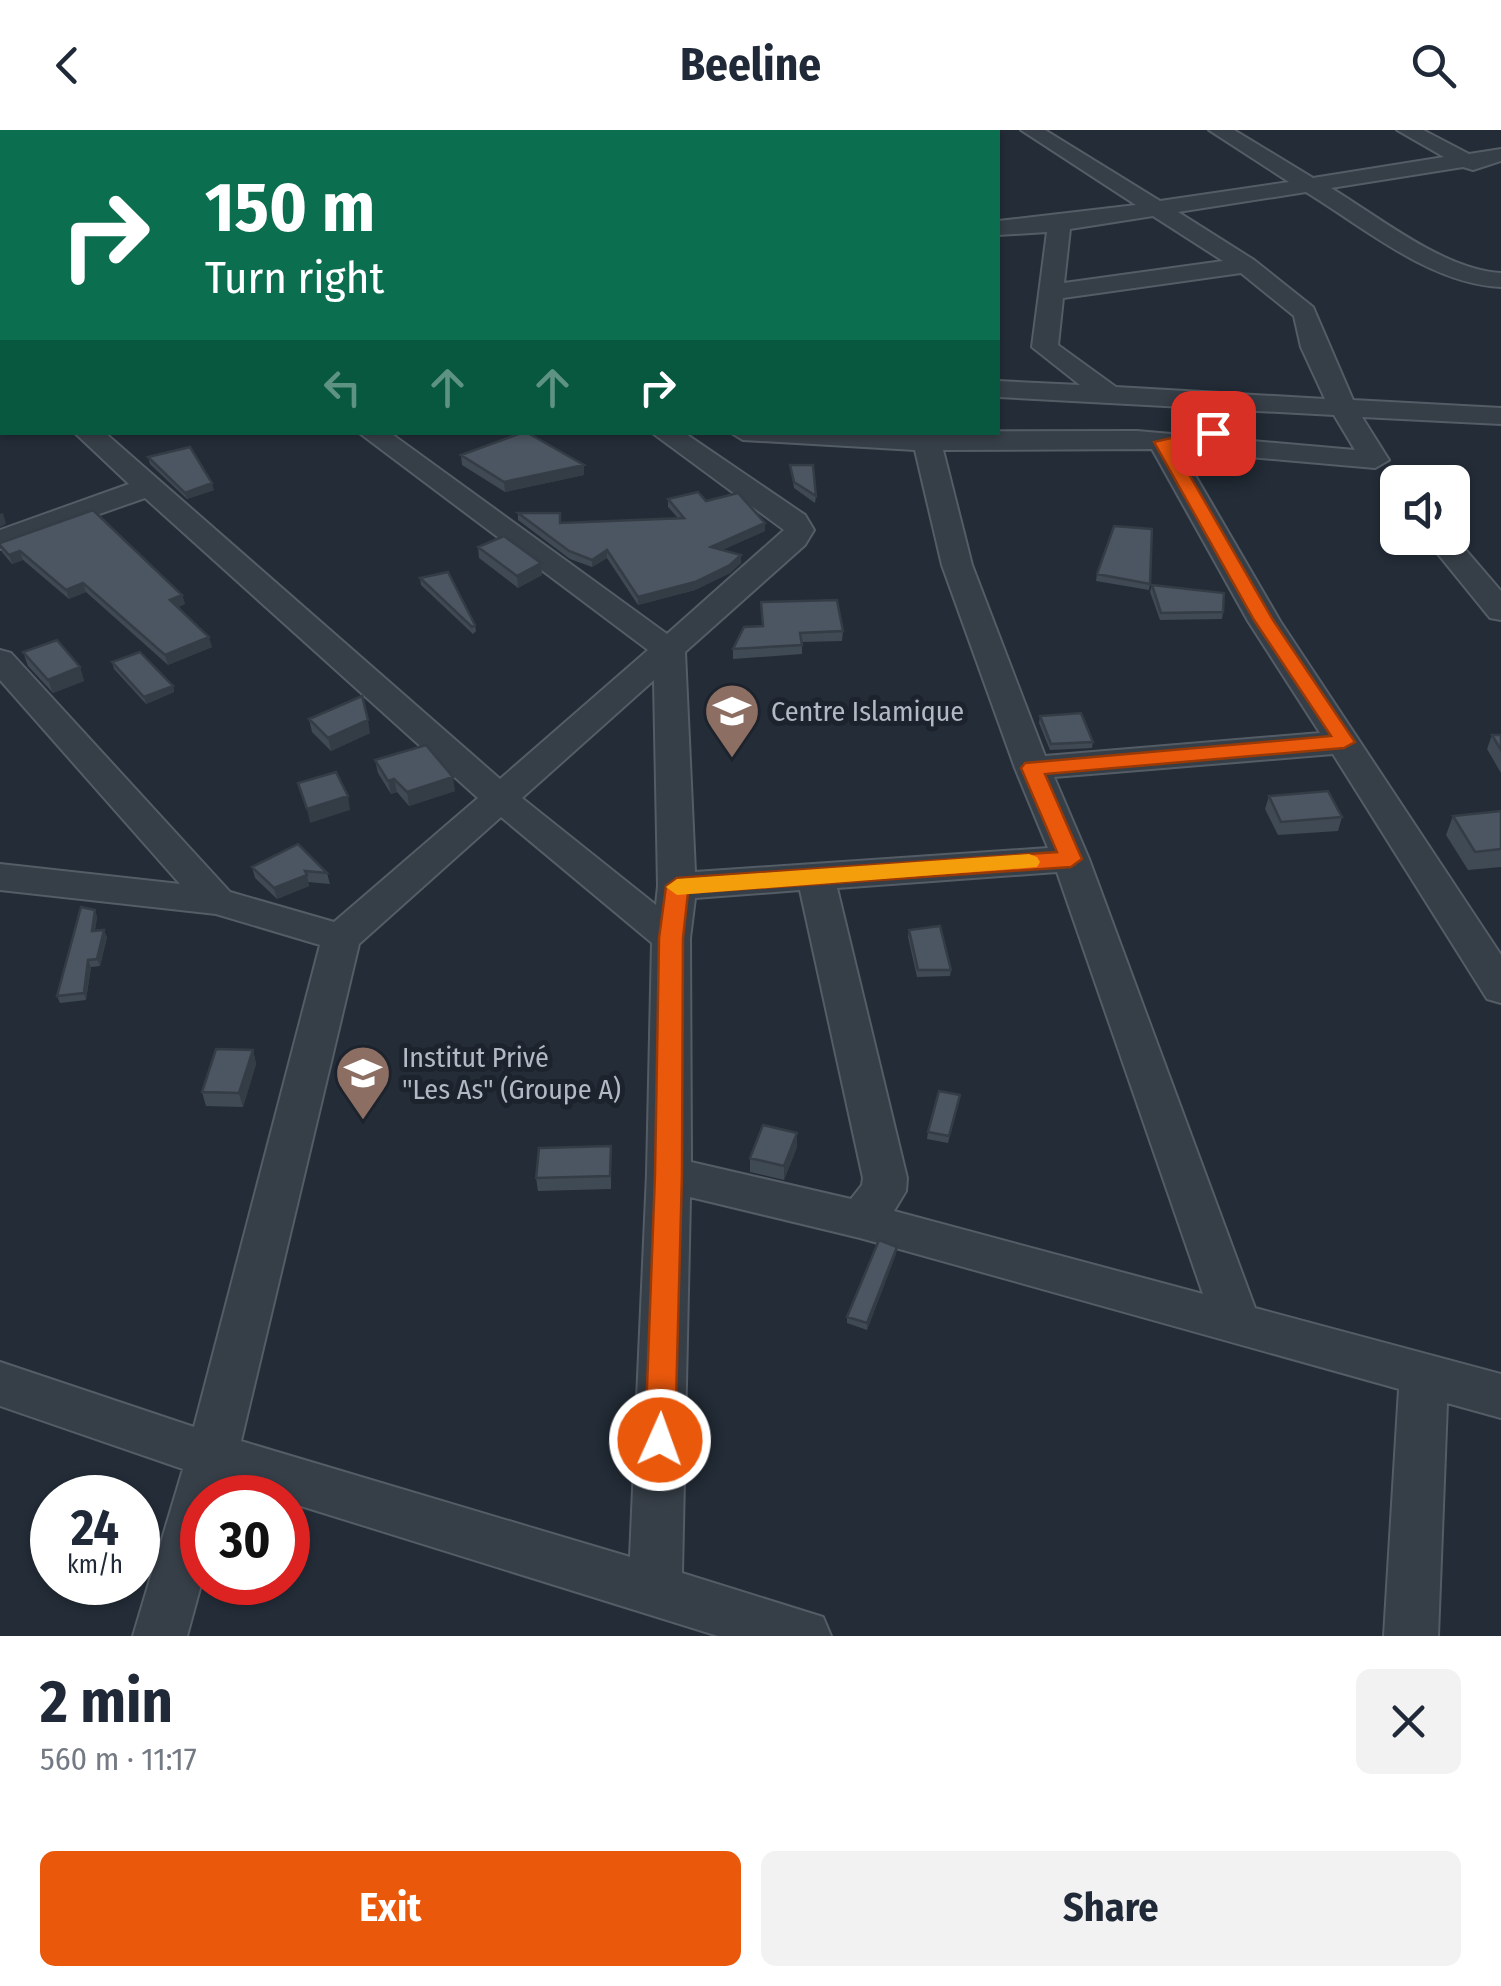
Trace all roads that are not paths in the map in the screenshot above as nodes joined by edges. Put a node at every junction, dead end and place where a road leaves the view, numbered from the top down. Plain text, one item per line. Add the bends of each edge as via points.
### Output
1 (1031, 130) edge
2 (1219, 130) edge
3 (1406, 130) edge
4 (1501, 155) edge
5 (1467, 160) junction
6 (1501, 180) edge
7 (1312, 184) junction
8 (1156, 206) junction
9 (1059, 224) junction
10 (1000, 228) edge
11 (1246, 265) junction
12 (1501, 280) edge
13 (1054, 292) junction
14 (1000, 389) edge
15 (1110, 394) junction
16 (1222, 401) junction
17 (1343, 408) junction
18 (1501, 416) edge
19 (89, 435) edge
20 (375, 435) edge
21 (668, 435) edge
22 (798, 435) edge
23 (927, 442) junction
24 (1171, 443) junction
25 (1375, 460) junction
26 (1380, 466) edge
27 (146, 488) junction
28 (0, 540) edge
29 (1454, 555) edge
30 (1501, 611) edge
31 (669, 651) junction
32 (0, 660) edge
33 (1344, 742) junction
34 (1032, 768) junction
35 (500, 798) junction
36 (1071, 859) junction
37 (816, 876) junction
38 (1, 880) edge
39 (677, 886) junction
40 (217, 901) junction
41 (341, 938) junction
42 (671, 938) junction
43 (1501, 989) edge
44 (669, 1174) junction
45 (860, 1220) junction
46 (1237, 1324) junction
47 (1424, 1377) junction
48 (0, 1384) edge
49 (1501, 1396) edge
50 (212, 1456) junction
51 (655, 1592) junction
52 (160, 1636) edge
53 (804, 1636) edge
54 (1411, 1636) edge

1 - 8 street
2 - 7 street
3 - 5 street
4 - 5 street
5 - 6 street
5 - 7 street
7 - 8 street
7 - 12 street via 1446,268
8 - 9 street
8 - 11 street
9 - 10 street
9 - 13 street
11 - 13 street
11 - 17 street via 1304,312
13 - 15 street via 1044,347
14 - 15 street
15 - 16 street
16 - 17 street
16 - 24 street via 1226,416 1213,433
17 - 18 street
17 - 25 street
19 - 27 street
20 - 31 street
21 - 31 street via 795,520 800,530
22 - 23 street
23 - 24 street via 1086,437
23 - 34 street via 957,565
24 - 25 street
24 - 33 street via 1264,620
25 - 26 street
27 - 28 street
27 - 35 street
29 - 30 street
31 - 35 street
31 - 39 street
32 - 40 street
33 - 34 street
33 - 43 street
34 - 36 street
35 - 41 street
35 - 42 street
36 - 37 street
36 - 46 street
37 - 39 street
37 - 45 street via 885,1178 884,1190
38 - 40 street
39 - 42 street
40 - 41 street
41 - 50 street
42 - 44 street
44 - 45 street
44 - 51 street
45 - 46 street
46 - 47 street
47 - 49 street
47 - 54 street
48 - 50 street
50 - 51 street
50 - 52 street
51 - 53 street

